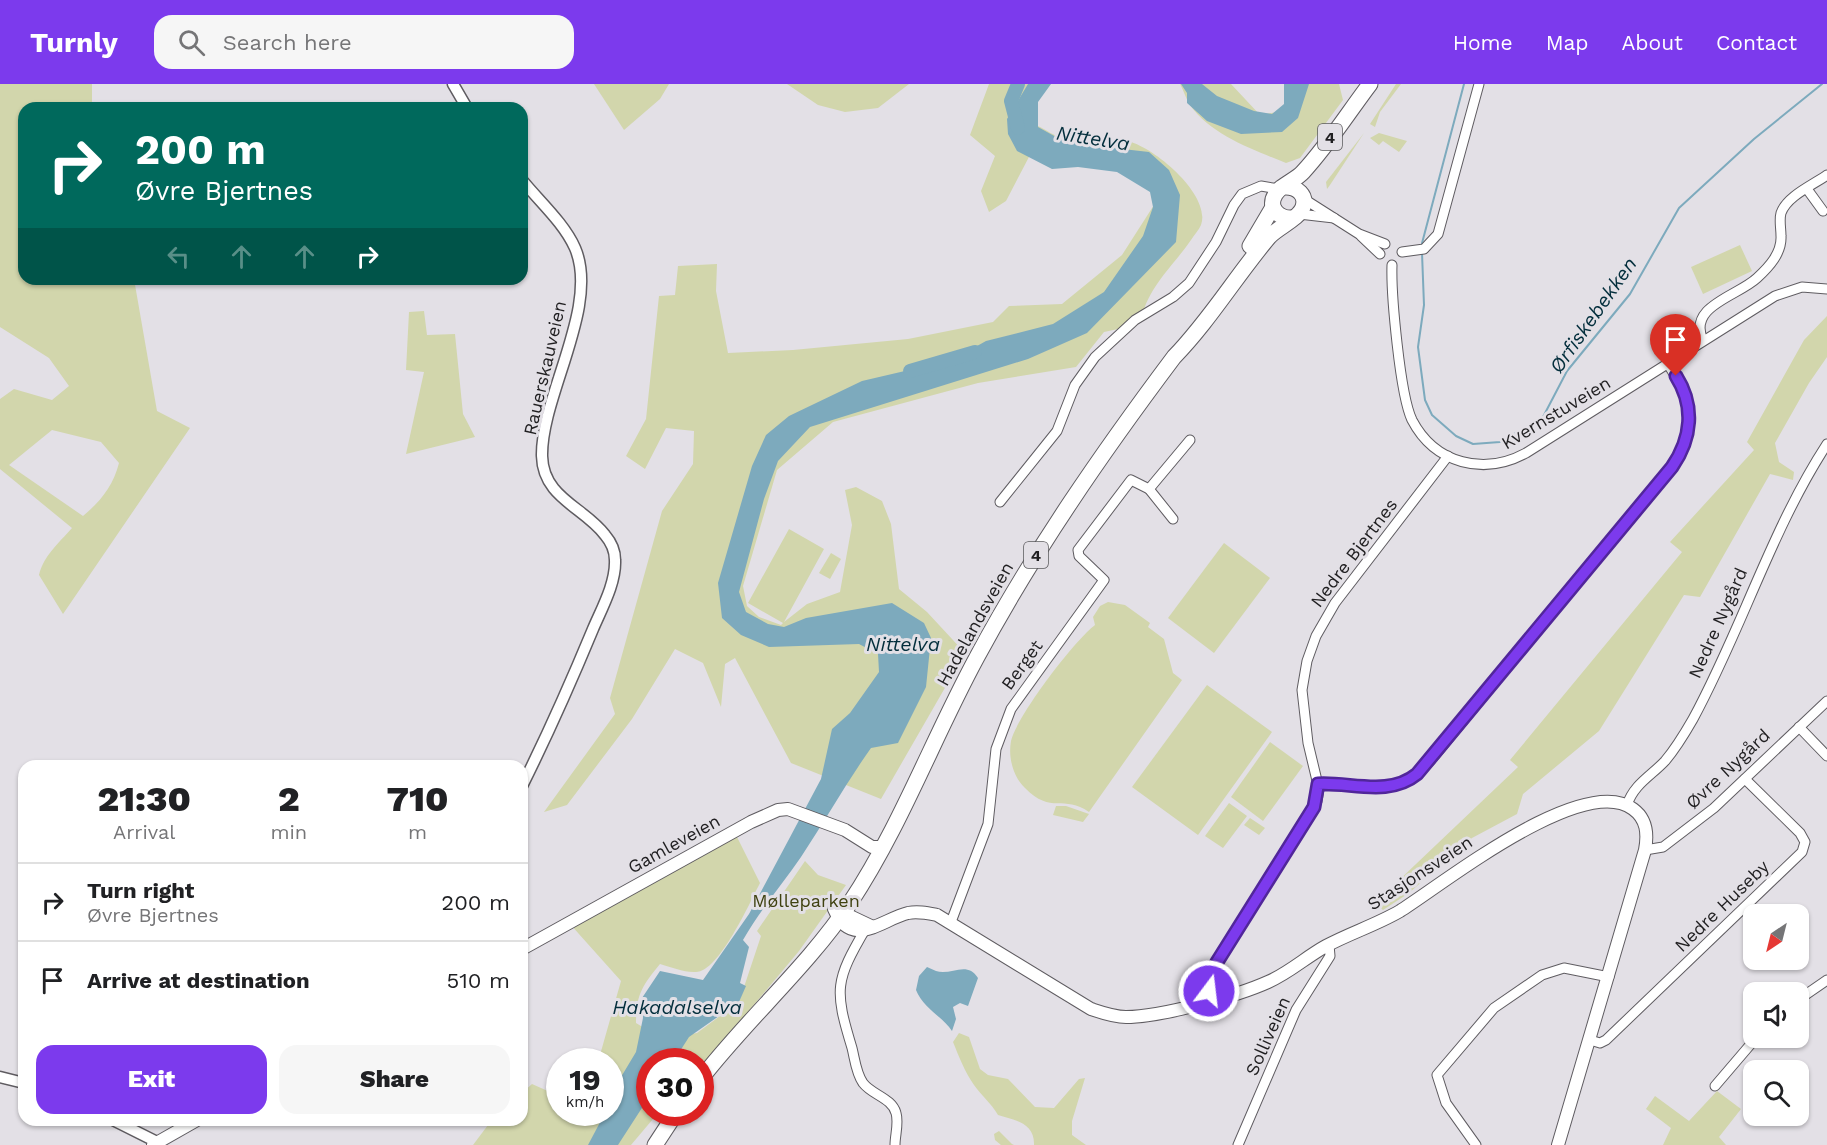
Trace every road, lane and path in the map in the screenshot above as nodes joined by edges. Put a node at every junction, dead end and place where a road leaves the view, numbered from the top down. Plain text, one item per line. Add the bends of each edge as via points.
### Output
1 (453, 84) edge
2 (1370, 84) edge
3 (1381, 84) edge
4 (1479, 84) edge
5 (464, 102) edge
6 (1827, 175) edge
7 (528, 187) edge
8 (1807, 189) junction
9 (1251, 190) junction
10 (1278, 196) junction
11 (1300, 207) junction
12 (1823, 211) dead end
13 (1334, 218) junction
14 (1359, 234) junction
15 (1385, 244) dead end
16 (1402, 252) dead end
17 (1380, 254) dead end
18 (1392, 265) dead end
19 (1827, 289) edge
20 (1703, 340) junction
21 (1174, 357) junction
22 (1668, 363) junction
23 (1190, 440) dead end
24 (1827, 444) edge
25 (1448, 456) junction
26 (1149, 489) junction
27 (1000, 502) dead end
28 (1173, 519) dead end
29 (1827, 701) edge
30 (1799, 727) junction
31 (1827, 756) edge
32 (528, 774) edge
33 (1744, 779) junction
34 (1318, 784) junction
35 (1627, 805) junction
36 (876, 845) junction
37 (1645, 850) junction
38 (839, 913) junction
39 (951, 922) junction
40 (869, 928) junction
41 (1329, 945) junction
42 (528, 946) edge
43 (1609, 976) junction
44 (1827, 980) edge
45 (1809, 992) edge
46 (1211, 999) junction
47 (1590, 1041) junction
48 (1747, 1048) edge
49 (714, 1064) edge
50 (0, 1077) edge
51 (18, 1082) edge
52 (1715, 1086) dead end
53 (124, 1126) edge
54 (186, 1126) edge
55 (667, 1126) edge
56 (155, 1144) edge
57 (655, 1145) edge
58 (895, 1145) edge
59 (1238, 1145) edge
60 (1476, 1145) edge
61 (1558, 1145) edge

1 - 5 street
2 - 10 highway, Hadelandsveien / 4 via 1306,169
3 - 11 highway, Hadelandsveien / 4 via 1311,180
4 - 16 street via 1436,238 1428,247
6 - 8 street
7 - 32 street, Rauerskauveien via 570,239 580,268 574,326 545,432 544,469 554,491 600,528 615,561 609,591 569,689
8 - 12 street
8 - 20 street via 1787,203 1782,213 1780,247 1770,265 1702,316 1699,326
9 - 10 street
9 - 10 street via 1265,186
9 - 27 street via 1236,200 1216,242 1189,283 1135,320 1089,364 1075,385 1057,431
10 - 11 highway via 1298,189
10 - 11 highway via 1280,215
10 - 21 highway, Hadelandsveien / 4 via 1260,232 1186,332
11 - 13 street
11 - 13 street
11 - 21 highway, Hadelandsveien / 4 via 1268,239
13 - 14 street
14 - 15 street
14 - 17 street
18 - 25 street, Kvernstuveien via 1408,408 1424,436
19 - 20 street, Kvernstuveien via 1802,287 1782,292
20 - 22 street, Kvernstuveien
21 - 36 highway, Hadelandsveien / 4 via 1031,564
22 - 25 street, Kvernstuveien via 1510,461 1481,466
22 - 34 street via 1689,407 1688,434 1677,459 1461,723 1423,768 1405,782 1378,787
23 - 26 street
24 - 35 street, Nedre Nygård via 1802,482 1770,547 1692,720 1669,756 1635,788
25 - 34 street, Nedre Bjertnes via 1335,603 1316,636 1304,672 1302,699
26 - 28 street
26 - 39 street, Berget via 1131,480 1078,550 1079,556 1104,580 1011,710 996,749 988,824
29 - 30 street, Øvre Nygård
30 - 31 street
30 - 33 street, Øvre Nygård
33 - 37 street, Øvre Nygård via 1663,847
33 - 47 street, Nedre Huseby via 1800,833 1805,842 1802,852 1605,1040
34 - 46 street via 1311,812 1215,966 1208,984
35 - 37 main road via 1645,824
35 - 41 main road, Stasjonsveien via 1600,803 1545,819 1501,842 1395,913
36 - 38 highway, Hadelandsveien / 4
36 - 42 main road, Gamleveien via 861,834 788,809 778,810
37 - 43 main road
38 - 40 main road via 854,928
38 - 49 highway, Hadelandsveien / 4
39 - 40 main road, Stasjonsveien via 930,913 913,912
39 - 46 main road, Stasjonsveien via 1073,999 1106,1014 1130,1017
40 - 58 street via 843,971 839,992 861,1080 893,1106 896,1113
41 - 46 main road, Stasjonsveien via 1276,978
41 - 59 street, Solliveien via 1330,956 1296,1010
43 - 47 main road
43 - 60 street via 1564,968 1542,975 1494,1008 1437,1074 1446,1103
44 - 45 street
47 - 61 main road
48 - 52 street
50 - 51 street
53 - 56 street
54 - 56 main road
55 - 57 highway

